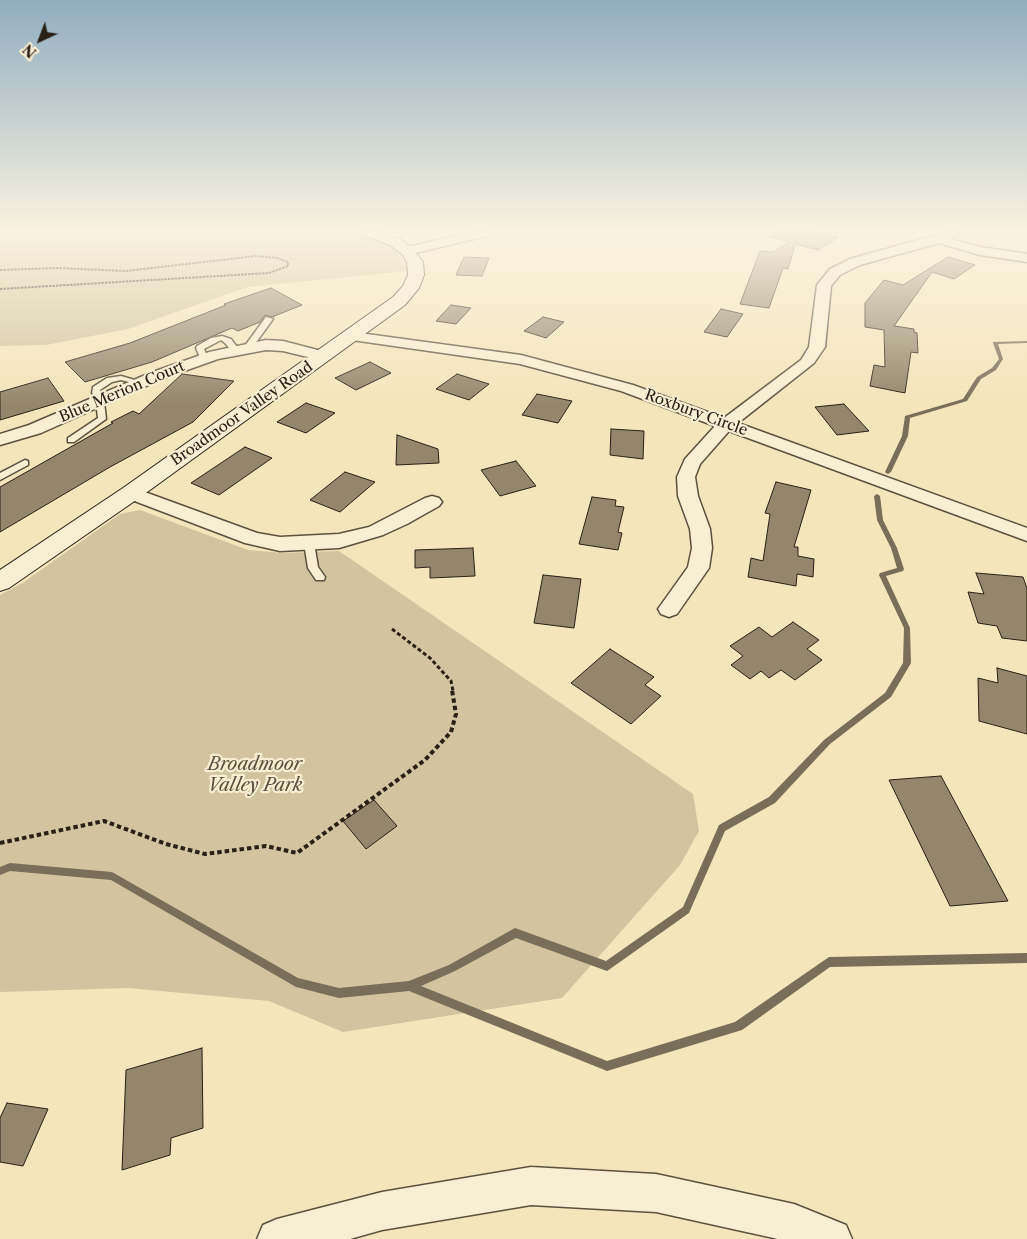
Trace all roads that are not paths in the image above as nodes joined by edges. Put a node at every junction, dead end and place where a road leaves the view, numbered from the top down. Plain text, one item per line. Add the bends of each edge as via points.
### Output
1 (409, 290) edge
2 (823, 290) edge
3 (269, 319) dead end
4 (352, 336) junction
5 (241, 350) junction
6 (319, 360) junction
7 (103, 401) junction
8 (726, 424) junction
9 (0, 440) edge
10 (71, 440) dead end
11 (25, 463) dead end
12 (0, 477) edge
13 (131, 493) junction
14 (432, 502) dead end
15 (1027, 535) edge
16 (309, 543) junction
17 (320, 577) dead end
18 (0, 582) edge
19 (669, 609) dead end
20 (277, 1239) edge
21 (832, 1239) edge

1 - 4 street, Broadmoor Valley Road
2 - 8 street via 817,347 806,363
3 - 5 lane
4 - 6 street, Broadmoor Valley Road
4 - 8 street, Roxbury Circle via 521,360 627,388
5 - 6 street, Blue Merion Court
5 - 7 street, Blue Merion Court via 204,358
6 - 13 street, Broadmoor Valley Road
7 - 9 street, Blue Merion Court
7 - 10 lane via 102,419
8 - 15 street, Roxbury Circle
8 - 19 street via 690,463 686,477 688,496 700,529 702,548 698,568
11 - 12 lane
13 - 16 street via 252,538 280,544
13 - 18 street, Broadmoor Valley Road
14 - 16 street via 376,531 339,541
16 - 17 lane via 313,568
20 - 21 street via 382,1211 531,1186 656,1193 794,1223

